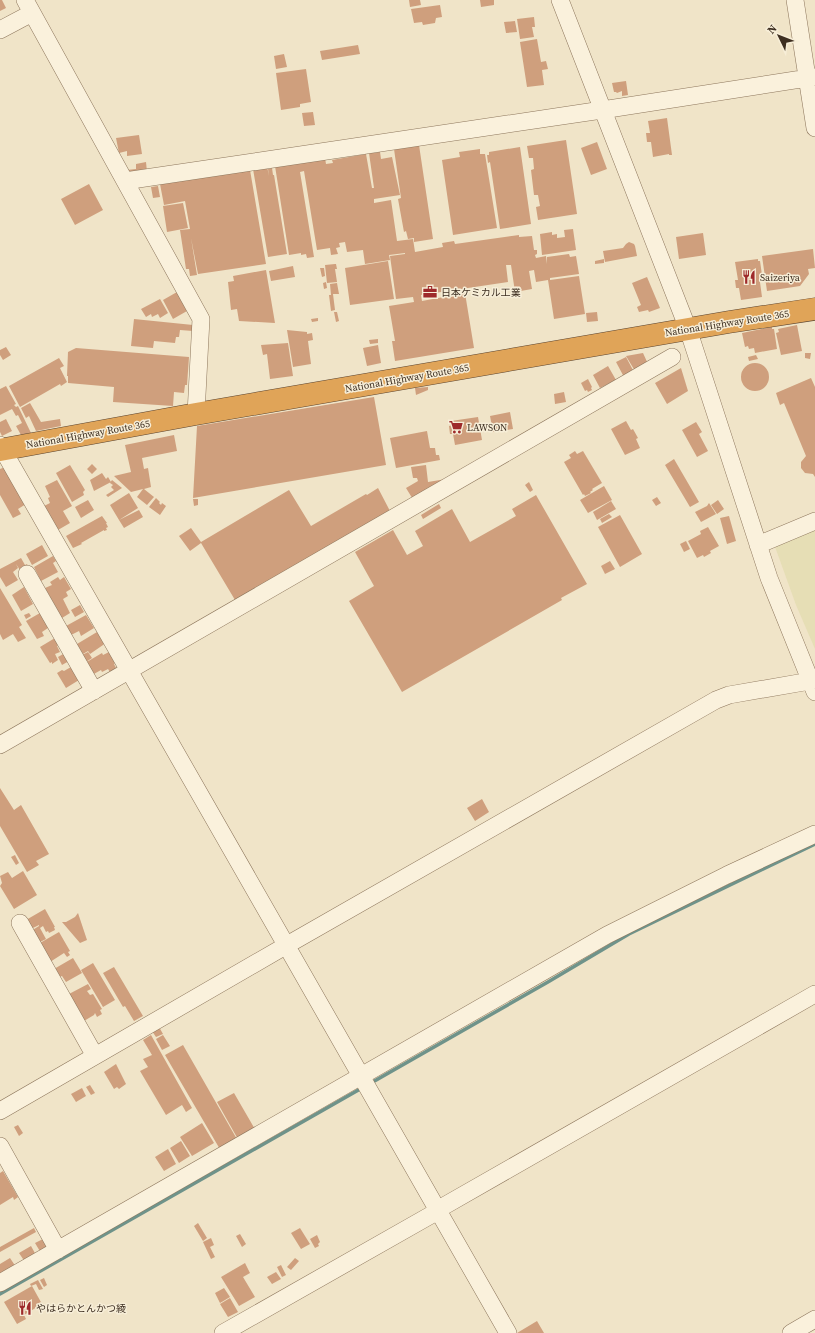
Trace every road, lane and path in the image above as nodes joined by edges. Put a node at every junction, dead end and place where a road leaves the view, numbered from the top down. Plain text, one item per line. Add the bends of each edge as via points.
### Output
1 (560, 0) edge
2 (795, 0) edge
3 (28, 7) edge
4 (0, 30) edge
5 (811, 77) edge
6 (602, 110) junction
7 (815, 128) edge
8 (125, 181) junction
9 (815, 309) edge
10 (688, 329) junction
11 (672, 357) dead end
12 (196, 414) junction
13 (1, 448) edge
14 (815, 521) edge
15 (758, 545) junction
16 (27, 574) dead end
17 (130, 670) junction
18 (813, 684) edge
19 (94, 691) junction
20 (0, 745) edge
21 (815, 834) edge
22 (20, 923) dead end
23 (287, 945) junction
24 (815, 994) edge
25 (95, 1056) junction
26 (364, 1082) junction
27 (0, 1111) edge
28 (0, 1146) edge
29 (438, 1211) junction
30 (58, 1250) junction
31 (0, 1284) edge
32 (815, 1319) edge
33 (223, 1333) edge
34 (508, 1333) edge
35 (791, 1333) edge

1 - 6 street
2 - 5 street
3 - 4 street
3 - 8 street
5 - 6 street
5 - 7 street
6 - 8 street
6 - 10 street
8 - 12 street via 201,319
9 - 10 highway, National Highway Route 365
10 - 12 highway, National Highway Route 365
10 - 15 street
11 - 17 street
12 - 13 highway, National Highway Route 365
13 - 17 street
14 - 15 street
15 - 18 street
16 - 19 street
17 - 19 street
17 - 23 street
18 - 23 street via 729,695 716,700
19 - 20 street
21 - 26 street via 607,935
22 - 25 street
23 - 25 street
23 - 26 street
24 - 29 street
25 - 27 street
26 - 29 street
26 - 30 street
28 - 30 street
29 - 33 street
29 - 34 street
30 - 31 street
32 - 35 street

